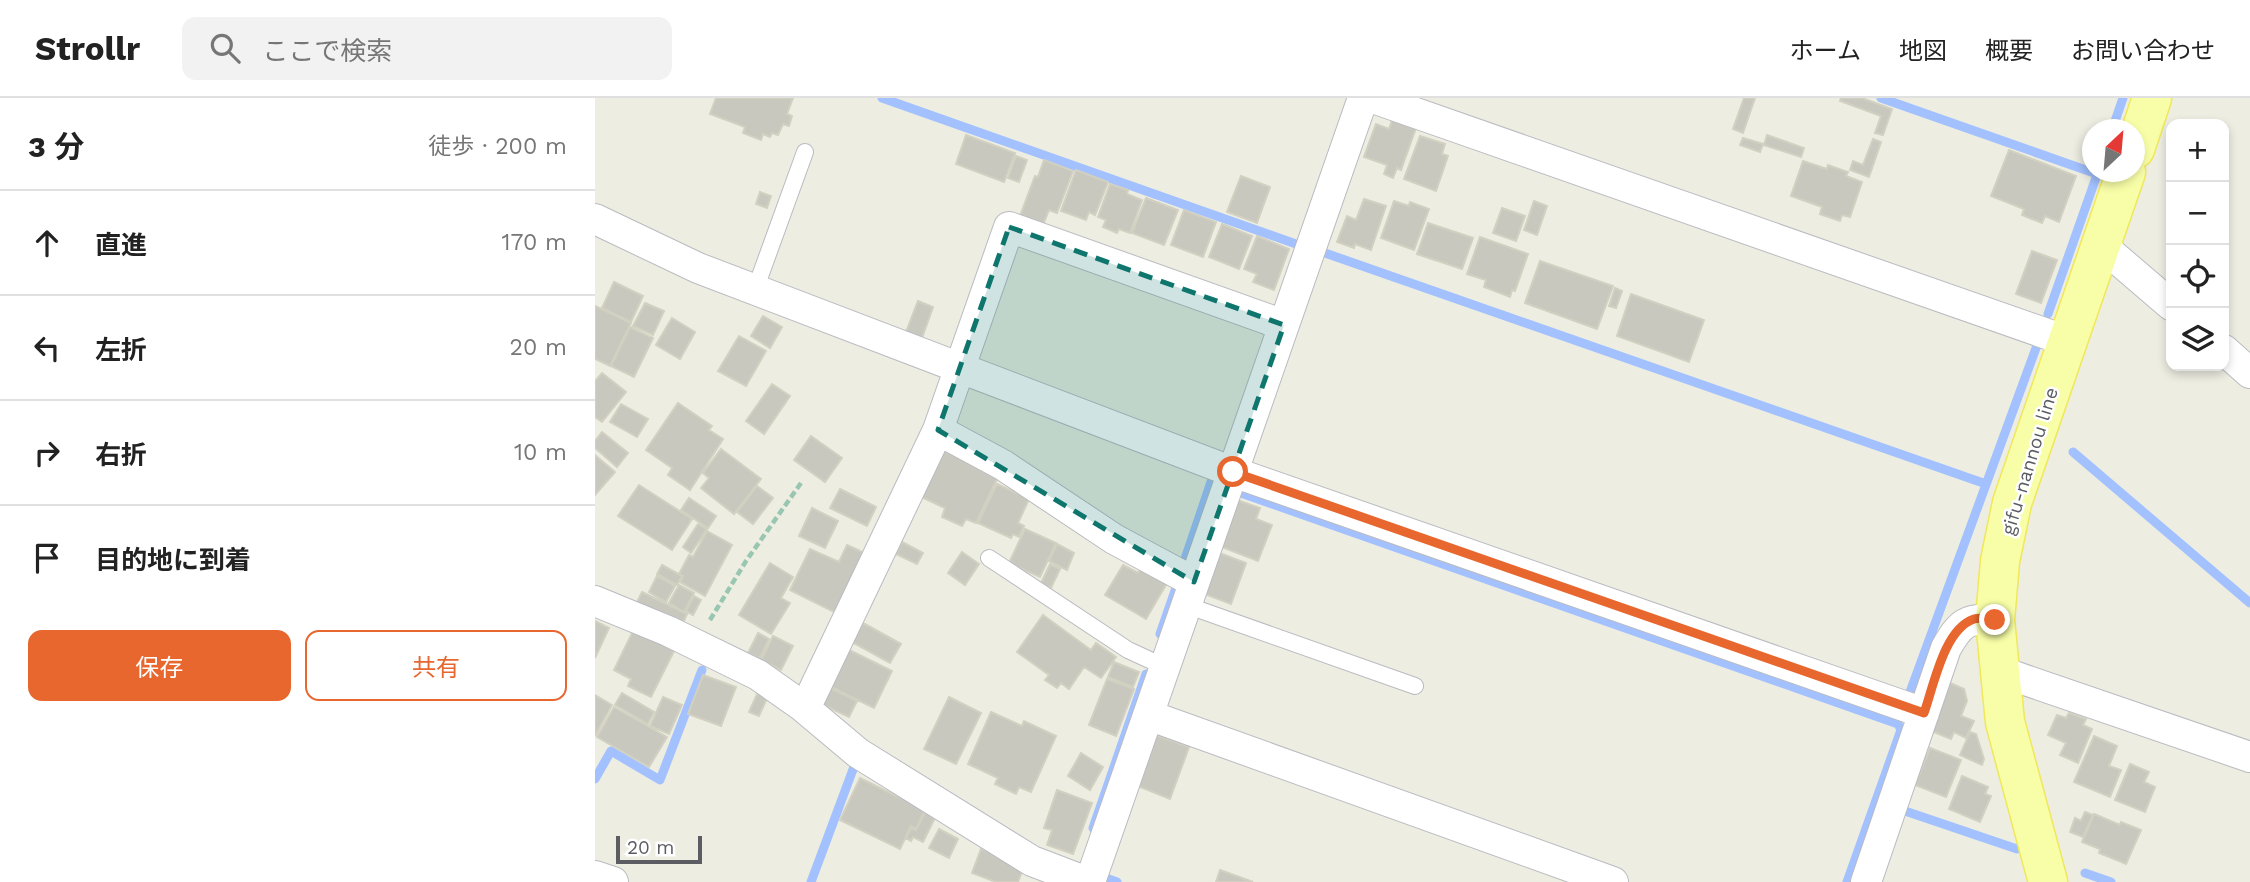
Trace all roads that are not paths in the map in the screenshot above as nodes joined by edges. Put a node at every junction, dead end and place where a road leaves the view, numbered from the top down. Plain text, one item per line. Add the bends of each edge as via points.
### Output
1 (1363, 98) edge
2 (1373, 98) edge
3 (2152, 98) edge
4 (2145, 119) edge
5 (805, 152) dead end
6 (2123, 182) edge
7 (595, 219) edge
8 (2101, 245) junction
9 (755, 290) junction
10 (2166, 301) edge
11 (1284, 325) junction
12 (2067, 341) junction
13 (2229, 354) edge
14 (958, 368) junction
15 (2250, 373) edge
16 (938, 430) junction
17 (1233, 472) junction
18 (989, 558) dead end
19 (1190, 594) junction
20 (595, 601) edge
21 (1995, 620) junction
22 (1165, 667) junction
23 (1999, 671) junction
24 (1415, 686) dead end
25 (802, 706) junction
26 (1924, 713) junction
27 (1148, 715) junction
28 (2250, 757) edge
29 (595, 876) edge
30 (614, 882) edge
31 (1088, 882) edge
32 (1613, 882) edge
33 (1867, 882) edge
34 (2048, 882) edge

1 - 11 street
2 - 12 street
3 - 4 main road
5 - 9 lane
6 - 8 main road, gifu-nannou line
7 - 9 street
8 - 10 street
8 - 12 main road, gifu-nannou line
9 - 14 street
11 - 14 street via 1009,227
11 - 17 street
12 - 21 main road, gifu-nannou line via 2012,503 2000,561
13 - 15 street
14 - 16 street
14 - 17 street
16 - 19 street via 1003,465
16 - 25 street via 811,696
17 - 19 street
17 - 26 street
18 - 22 lane via 1128,650
19 - 22 street
19 - 24 lane
20 - 25 street via 758,675
21 - 23 main road, gifu-nannou line
21 - 26 street via 1975,618 1957,629
22 - 27 street
23 - 28 street
23 - 34 main road, gifu-nannou line via 2005,722
25 - 31 street via 858,753 1033,862
26 - 33 street
27 - 31 street
27 - 32 street
29 - 30 street

